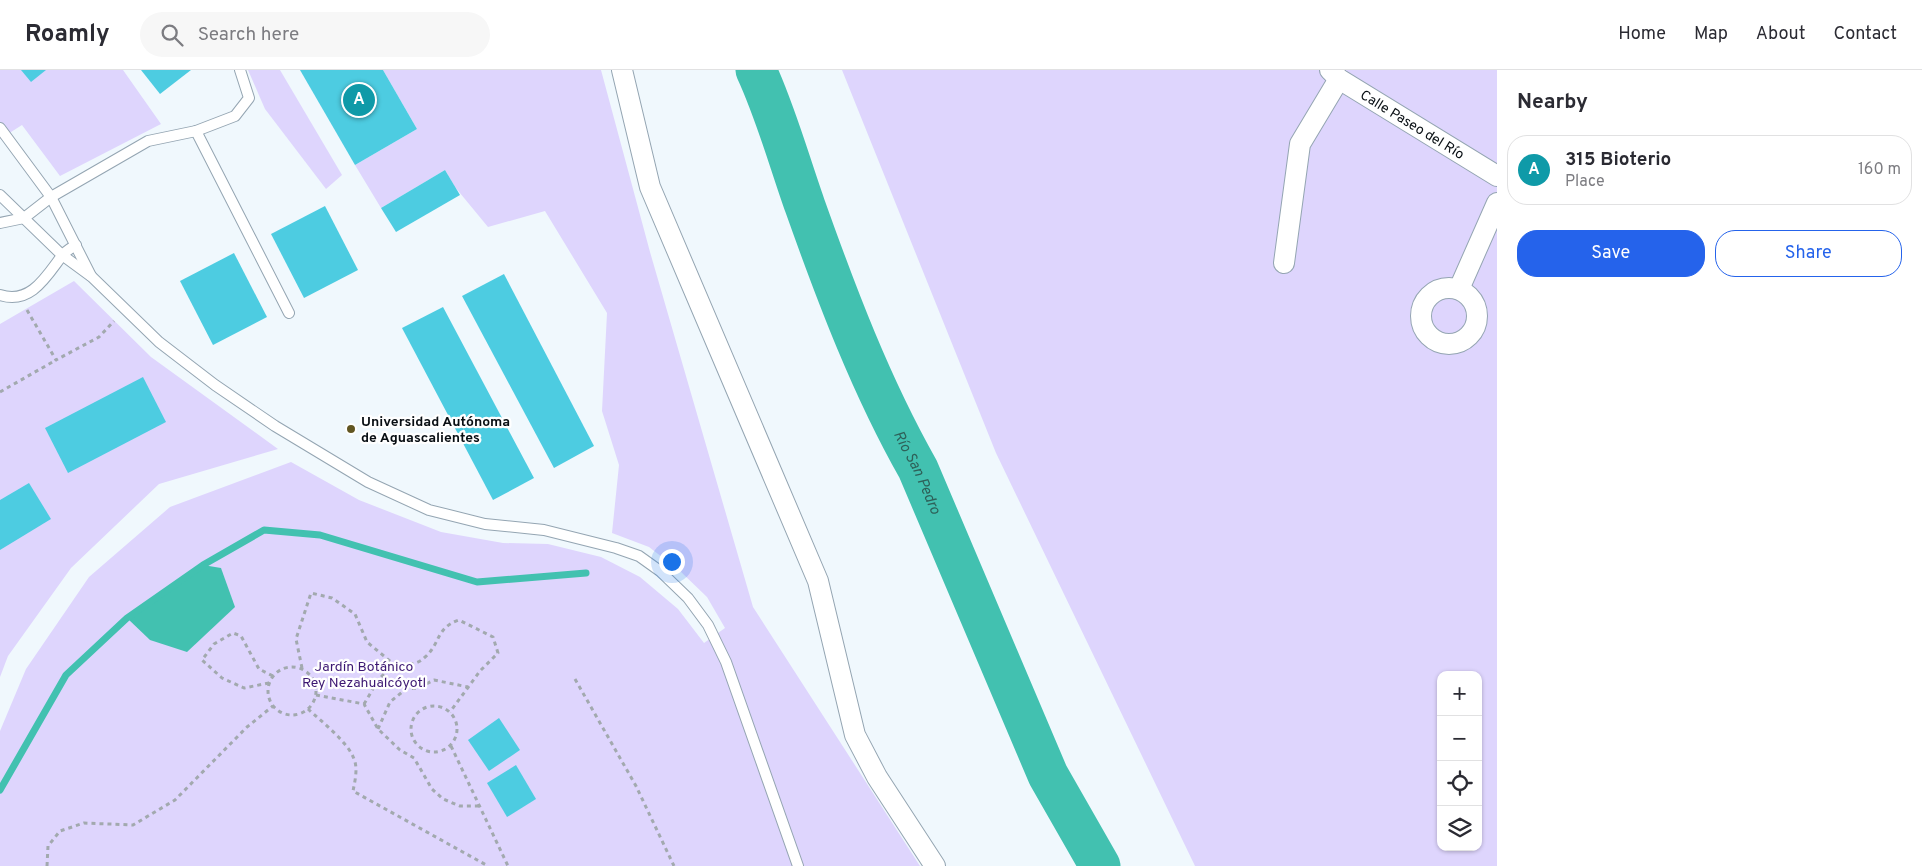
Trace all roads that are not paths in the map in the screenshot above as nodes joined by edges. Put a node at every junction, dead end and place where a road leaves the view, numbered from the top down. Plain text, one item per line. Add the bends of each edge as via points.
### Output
1 (240, 70) edge
2 (622, 70) edge
3 (1334, 74) edge
4 (0, 128) edge
5 (196, 131) junction
6 (1497, 176) edge
7 (0, 195) edge
8 (51, 197) junction
9 (1497, 203) edge
10 (24, 218) junction
11 (0, 223) edge
12 (76, 245) junction
13 (62, 255) junction
14 (1284, 263) dead end
15 (92, 277) junction
16 (1460, 289) dead end
17 (0, 295) edge
18 (290, 313) dead end
19 (798, 866) edge
20 (935, 866) edge

1 - 5 lane via 249,98 235,116
2 - 20 street via 650,187 818,581 855,735 877,777
3 - 6 street, Calle Paseo del Río
3 - 14 street via 1300,144
4 - 8 lane
5 - 8 lane via 148,142
5 - 18 lane
7 - 10 lane
8 - 10 lane
8 - 12 lane
9 - 16 street
10 - 11 lane
10 - 13 lane
12 - 13 lane
12 - 15 lane
13 - 15 lane
13 - 17 lane via 31,292 19,297
15 - 19 lane via 159,342 215,385 275,426 368,482 429,510 484,524 544,530 616,548 639,556 660,571 688,598 708,625 726,662

